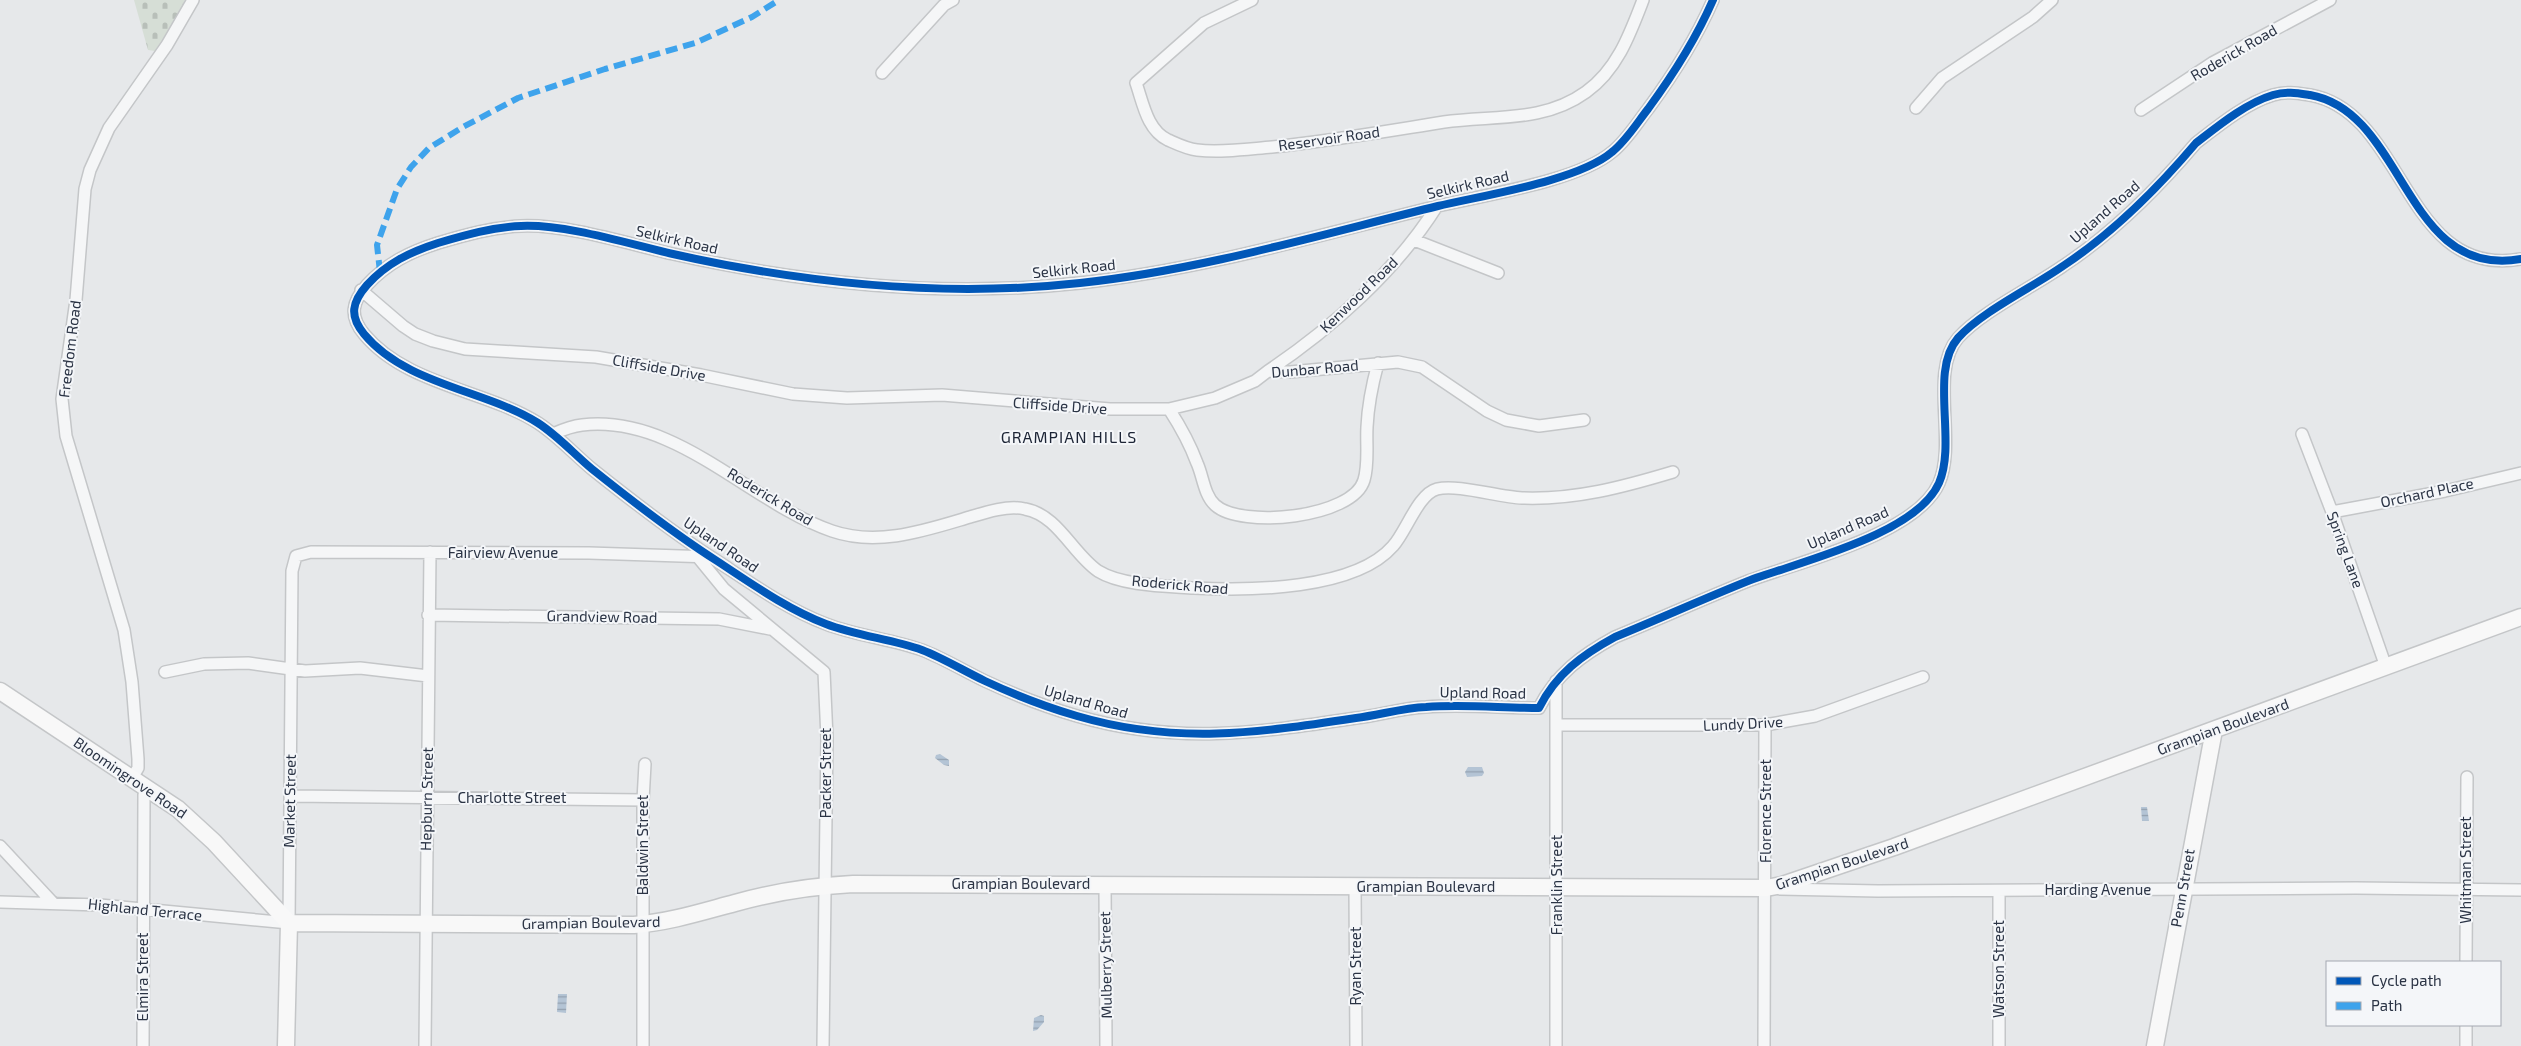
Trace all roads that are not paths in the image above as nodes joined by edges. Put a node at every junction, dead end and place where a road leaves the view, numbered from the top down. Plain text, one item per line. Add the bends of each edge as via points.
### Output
1 (192, 0) edge
2 (953, 0) edge
3 (1252, 0) edge
4 (1643, 0) edge
5 (1713, 0) edge
6 (2052, 0) edge
7 (2330, 0) edge
8 (882, 73) dead end
9 (1916, 108) dead end
10 (2141, 110) dead end
11 (1437, 206) junction
12 (1414, 240) junction
13 (2521, 259) edge
14 (1498, 273) dead end
15 (361, 290) junction
16 (1378, 363) junction
17 (1268, 371) junction
18 (1169, 409) junction
19 (1584, 420) dead end
20 (553, 434) junction
21 (2302, 434) dead end
22 (1673, 472) dead end
23 (2521, 473) edge
24 (2332, 512) junction
25 (430, 552) junction
26 (296, 556) joint
27 (697, 556) junction
28 (711, 558) junction
29 (428, 616) junction
30 (2521, 617) edge
31 (774, 630) junction
32 (2386, 667) junction
33 (292, 668) junction
34 (165, 672) dead end
35 (428, 676) junction
36 (1923, 677) dead end
37 (1556, 681) junction
38 (0, 691) edge
39 (1556, 724) junction
40 (1765, 725) junction
41 (2214, 730) junction
42 (646, 764) dead end
43 (2467, 777) dead end
44 (132, 778) junction
45 (146, 788) junction
46 (291, 796) junction
47 (427, 798) junction
48 (643, 800) junction
49 (0, 846) edge
50 (1105, 884) junction
51 (824, 886) junction
52 (1356, 887) junction
53 (1556, 887) junction
54 (1766, 888) junction
55 (2183, 890) junction
56 (2466, 890) junction
57 (2521, 890) edge
58 (1998, 891) junction
59 (0, 902) edge
60 (53, 903) junction
61 (143, 910) junction
62 (289, 923) junction
63 (426, 924) junction
64 (643, 925) junction
65 (2466, 961) edge
66 (2466, 1026) edge
67 (144, 1046) edge
68 (286, 1046) edge
69 (424, 1046) edge
70 (643, 1046) edge
71 (823, 1046) edge
72 (1106, 1046) edge
73 (1356, 1046) edge
74 (1556, 1046) edge
75 (1764, 1046) edge
76 (1999, 1046) edge
77 (2155, 1046) edge
78 (2466, 1046) edge

1 - 44 street, Freedom Road via 167,45 109,128 90,170 85,189 76,300 62,399 66,436 116,599 130,661 138,759 138,768
2 - 8 street via 944,5
3 - 4 street, Reservoir Road via 1204,23 1136,83 1152,126 1161,136 1197,150 1254,149 1330,141 1446,122 1509,118 1555,109 1586,92 1607,72 1629,34
5 - 11 street, Selkirk Road via 1670,79 1611,153 1550,180
6 - 9 street via 2033,17 1942,78
7 - 10 street, Roderick Road via 2212,63
11 - 12 street, Kenwood Road
11 - 15 street, Selkirk Road via 1307,241 1198,264 1082,283 1000,289 901,288 791,276 612,239 514,226 460,237 402,256
12 - 14 street
12 - 17 street, Kenwood Road via 1339,317
13 - 37 street, Upland Road via 2485,260 2449,243 2419,209 2362,126 2339,105 2314,96 2287,92 2263,99 2196,143 2130,213 2064,266 1984,317 1956,340 1945,375 1943,470 1935,490 1916,511 1890,528 1615,637 1579,658
15 - 18 street, Cliffside Drive via 416,334 465,350 596,357 702,374 793,394 847,398 942,394 1110,409
15 - 20 street, Upland Road via 354,300 353,314 359,329 377,347 412,370 519,413
16 - 17 street, Dunbar Road via 1290,372
16 - 18 street via 1368,402 1364,480 1355,496 1326,509 1259,518 1215,505 1181,428
16 - 19 street via 1398,362 1422,367 1487,411 1506,420 1539,426
17 - 18 street, Dunbar Road via 1255,381 1215,398
20 - 22 street, Roderick Road via 590,424 646,432 718,466 806,521 842,534 890,537 985,512 1024,509 1045,517 1082,557 1107,576 1146,584 1193,588 1280,586 1330,579 1368,566 1393,546 1426,496 1439,489 1461,489 1517,498 1572,497 1619,488
20 - 28 street, Upland Road via 634,502
21 - 24 street, Spring Lane
23 - 24 street, Orchard Place
24 - 32 street, Spring Lane
25 - 26 street, Fairview Avenue via 311,552
25 - 27 street, Fairview Avenue
25 - 29 street, Hepburn Street
26 - 33 street, Market Street via 292,571
27 - 28 street, Fairview Avenue
27 - 31 street, Packer Street via 724,589
28 - 37 street, Upland Road via 771,596 830,626 922,650 994,685 1058,710 1143,732 1194,736 1240,734 1421,707 1539,708
29 - 31 street, Grandview Road via 719,619
29 - 35 street, Hepburn Street
30 - 32 street, Grampian Boulevard
31 - 51 street, Packer Street via 824,672 827,747
32 - 41 street, Grampian Boulevard
33 - 34 street via 248,662 204,664
33 - 35 street via 305,671 360,668
33 - 46 street, Market Street
35 - 47 street, Hepburn Street
36 - 40 street, Lundy Drive via 1815,716
37 - 39 street
38 - 44 street, Bloomingrove Road
39 - 40 street, Lundy Drive
39 - 53 street, Franklin Street
40 - 54 street, Florence Street
41 - 54 street, Grampian Boulevard via 1894,847
41 - 55 street, Penn Street
42 - 48 street, Baldwin Street
43 - 56 street, Whitman Street
44 - 45 street, Bloomingrove Road
45 - 61 street, Elmira Street
45 - 62 street, Bloomingrove Road via 195,824
46 - 47 street, Charlotte Street
46 - 62 street, Market Street
47 - 48 street, Charlotte Street
47 - 63 street, Hepburn Street
48 - 64 street, Baldwin Street
49 - 60 street
50 - 51 street, Grampian Boulevard
50 - 52 street, Grampian Boulevard
50 - 72 street, Mulberry Street
51 - 64 street, Grampian Boulevard via 760,897
51 - 71 street, Packer Street
52 - 53 street, Grampian Boulevard
52 - 73 street, Ryan Street
53 - 54 street, Grampian Boulevard
53 - 74 street, Franklin Street
54 - 58 street, Harding Avenue
54 - 75 street, Florence Street
55 - 56 street, Harding Avenue
55 - 58 street, Harding Avenue
55 - 77 street, Penn Street
56 - 57 street, Harding Avenue
56 - 65 street, Whitman Street
58 - 76 street, Watson Street
59 - 60 street, Highland Terrace
60 - 61 street, Highland Terrace
61 - 62 street, Highland Terrace
61 - 67 street, Elmira Street
62 - 63 street, Grampian Boulevard
62 - 68 street, Market Street
63 - 64 street, Grampian Boulevard
63 - 69 street, Hepburn Street
64 - 70 street, Baldwin Street
66 - 78 street

